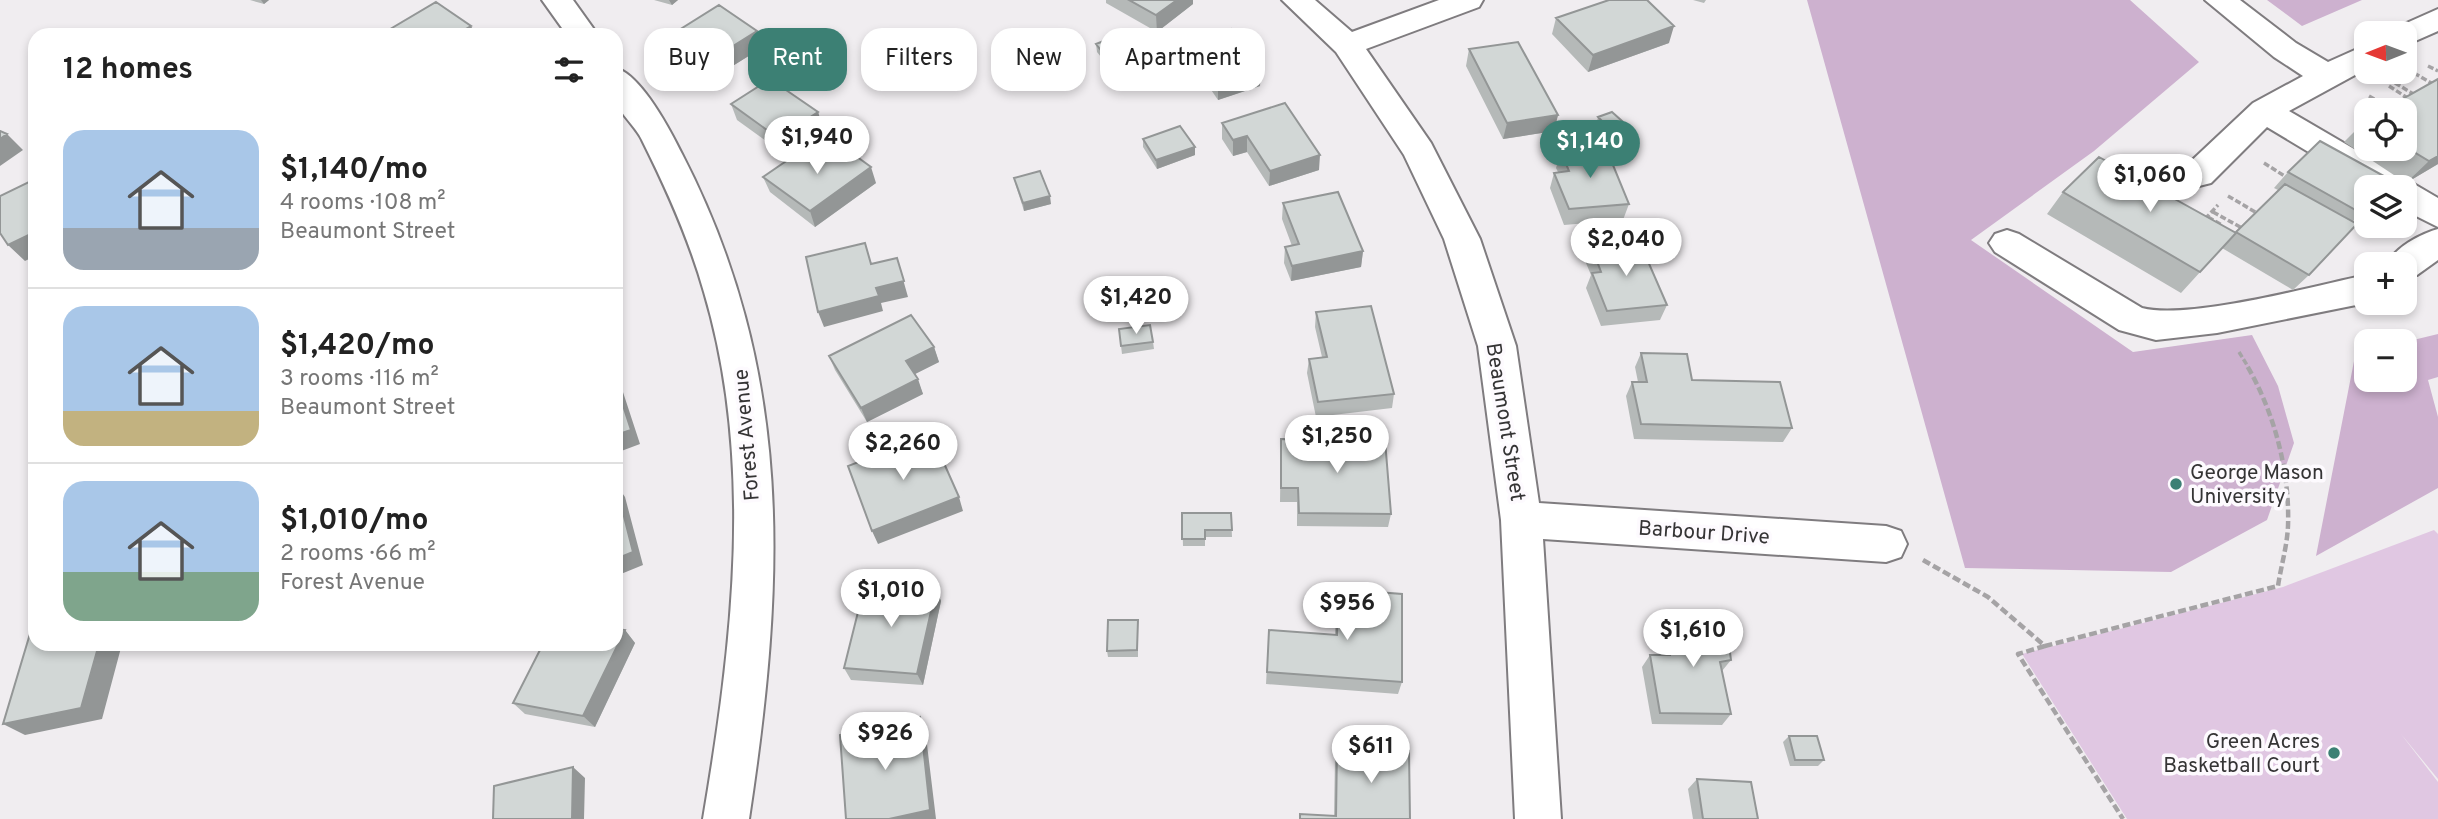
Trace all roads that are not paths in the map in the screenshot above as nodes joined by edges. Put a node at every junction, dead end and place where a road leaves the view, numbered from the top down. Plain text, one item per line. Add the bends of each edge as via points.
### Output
1 (557, 0) edge
2 (1297, 0) edge
3 (1468, 0) edge
4 (2220, 0) edge
5 (2438, 19) edge
6 (578, 28) edge
7 (2417, 30) edge
8 (1347, 45) junction
9 (2354, 61) edge
10 (2326, 75) junction
11 (623, 88) edge
12 (2264, 111) junction
13 (2199, 174) dead end
14 (2373, 175) edge
15 (2417, 202) edge
16 (2438, 214) edge
17 (2438, 242) edge
18 (2007, 243) dead end
19 (2417, 256) edge
20 (2354, 291) edge
21 (1521, 520) junction
22 (1886, 544) road end
23 (726, 819) edge
24 (1538, 819) edge

1 - 6 street
2 - 8 street, Beaumont Street
3 - 8 street
4 - 10 street
5 - 7 street
8 - 21 street, Beaumont Street via 1419,151 1462,239 1497,346
9 - 10 street
10 - 12 street
11 - 23 street, Forest Avenue via 653,129 695,210 722,287 747,413 754,524 752,618
12 - 13 street
12 - 14 street
15 - 16 street
17 - 19 street
18 - 20 street via 2132,320 2156,326 2217,319
21 - 22 street, Barbour Drive
21 - 24 street, Beaumont Street

